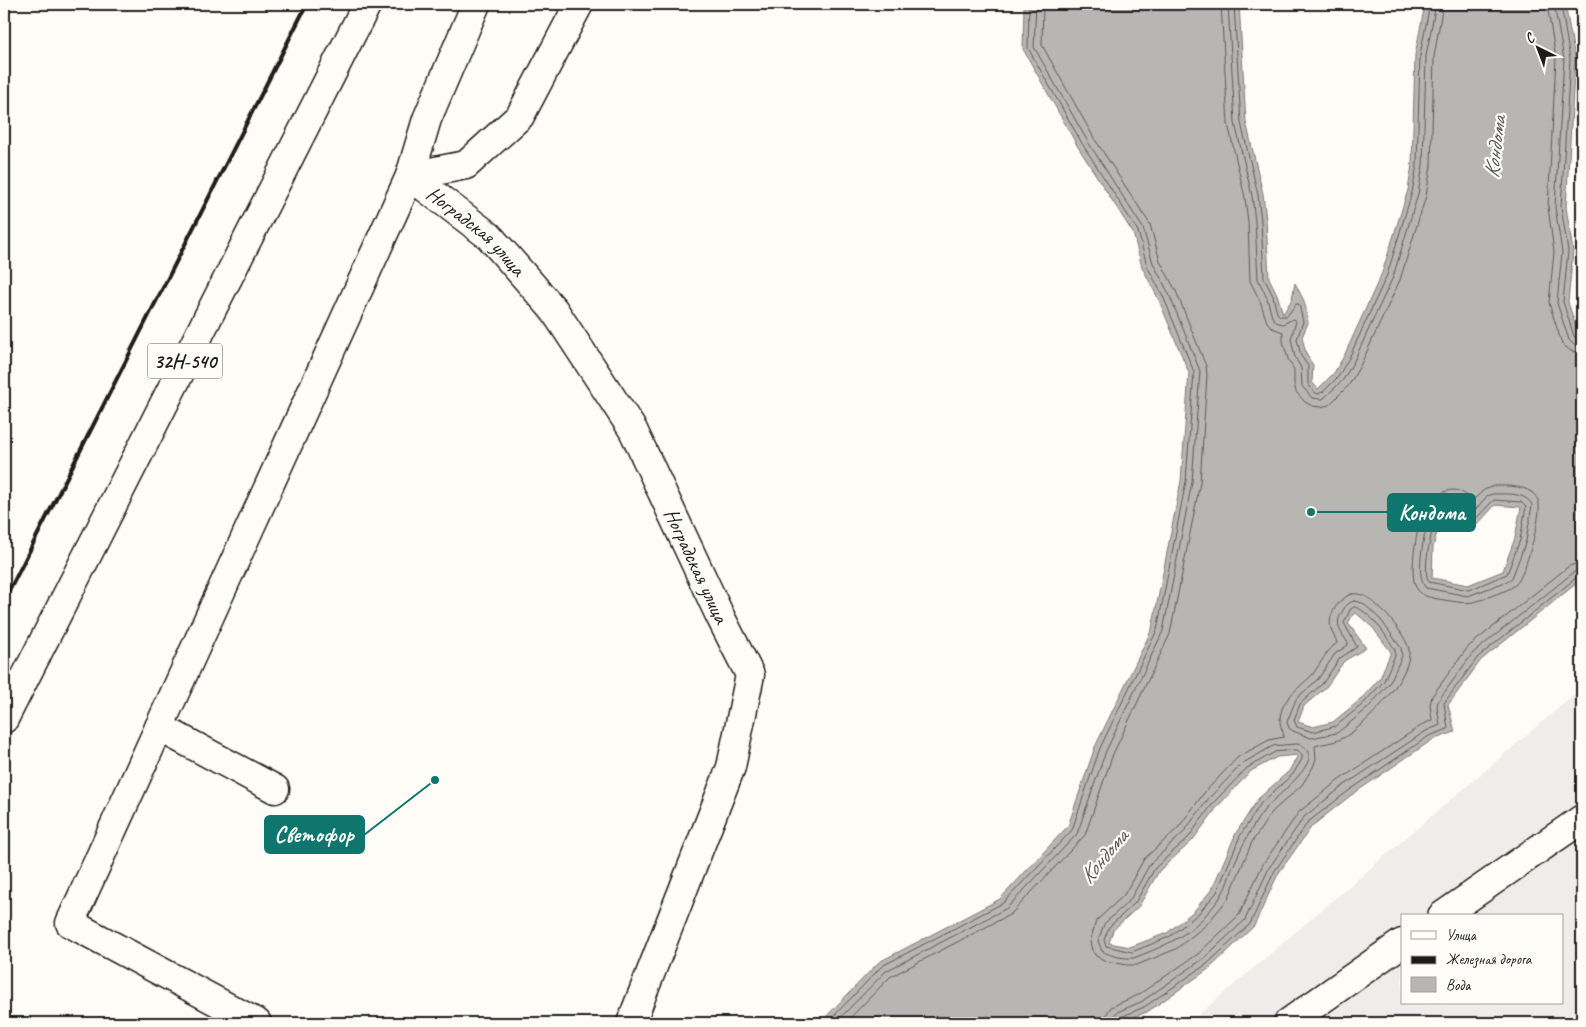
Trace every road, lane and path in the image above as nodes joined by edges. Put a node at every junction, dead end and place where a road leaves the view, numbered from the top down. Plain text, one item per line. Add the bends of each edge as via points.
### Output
1 (367, 4) edge
2 (476, 4) edge
3 (579, 4) edge
4 (410, 176) junction
5 (4, 719) edge
6 (159, 727) junction
7 (275, 789) dead end
8 (1582, 819) edge
9 (1445, 914) edge
10 (1401, 944) edge
11 (257, 1023) edge
12 (631, 1023) edge
13 (1288, 1023) edge

1 - 5 main road, 32Н-540
2 - 4 main road via 427,119
3 - 4 main road via 520,116 466,165
4 - 6 main road
4 - 12 main road, Ноградская улица via 489,236 554,310 633,430 750,675 731,767
6 - 7 main road
6 - 11 main road via 70,923
8 - 9 main road
10 - 13 main road

